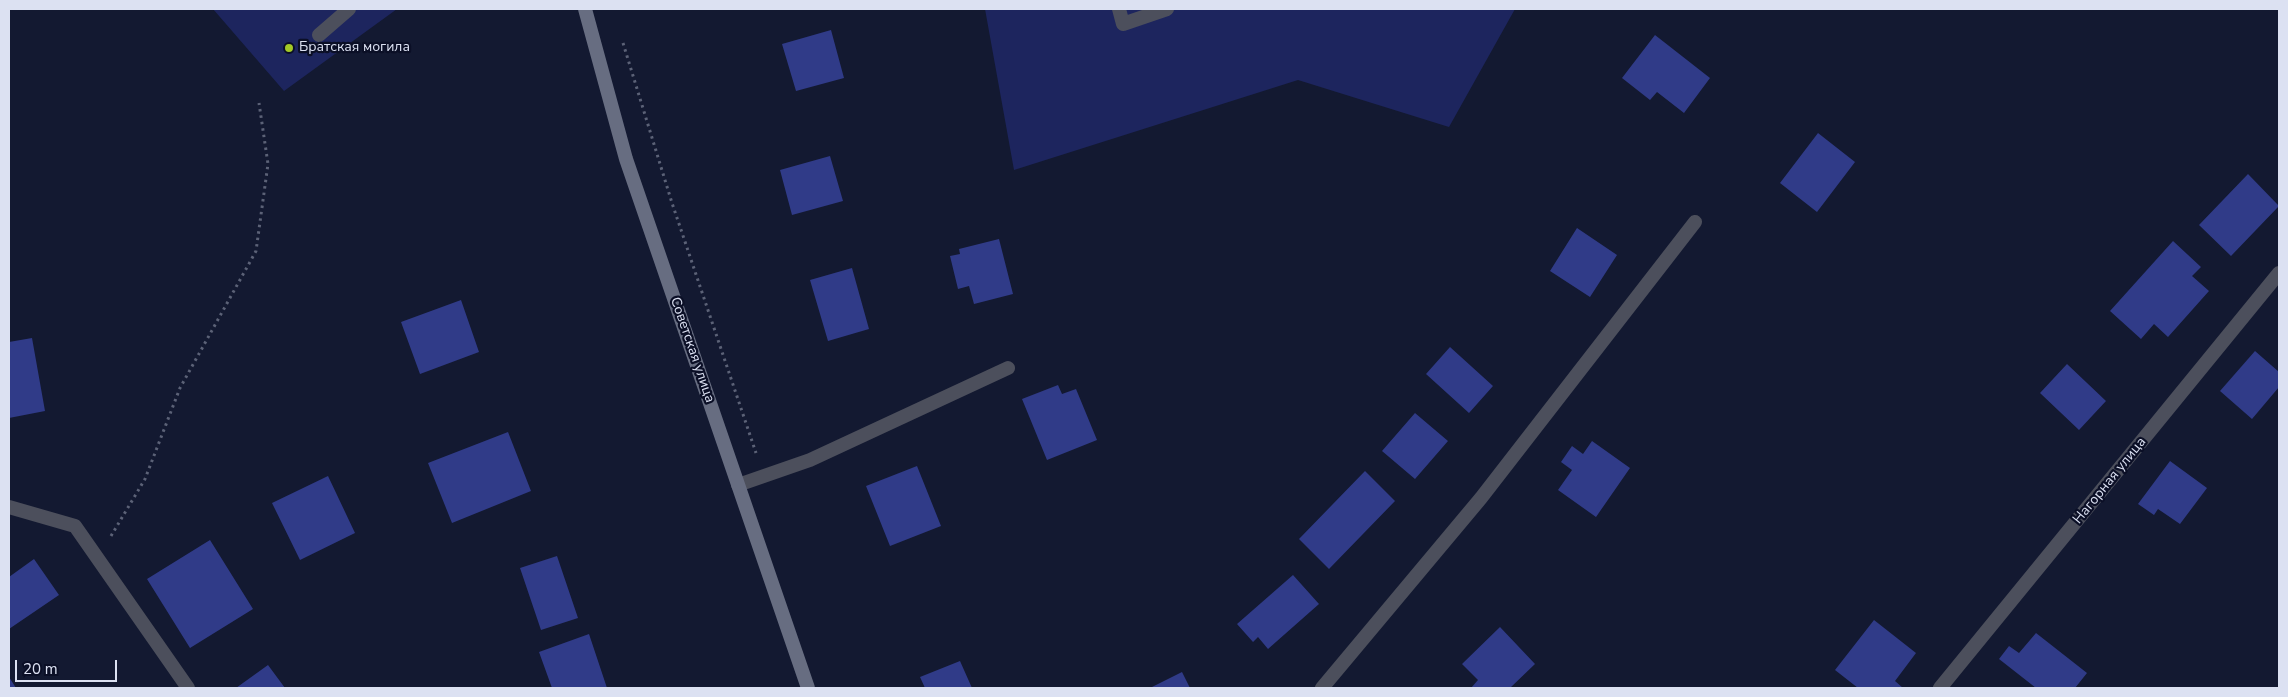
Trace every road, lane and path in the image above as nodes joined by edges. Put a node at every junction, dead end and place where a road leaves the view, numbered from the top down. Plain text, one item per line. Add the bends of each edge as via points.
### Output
1 (349, 9) edge
2 (585, 9) edge
3 (1119, 9) edge
4 (1167, 9) edge
5 (319, 35) dead end
6 (620, 36) dead end
7 (259, 103) dead end
8 (1696, 222) dead end
9 (2279, 273) edge
10 (1008, 368) dead end
11 (764, 476) junction
12 (738, 485) junction
13 (9, 507) edge
14 (98, 558) junction
15 (188, 688) edge
16 (808, 688) edge
17 (1322, 688) edge
18 (1940, 688) edge

1 - 5 street
2 - 12 main road, Советская улица via 626,159
3 - 4 street via 1124,24
6 - 11 path
7 - 14 path via 268,164 256,251 180,388 145,479
8 - 17 street via 1481,498
9 - 18 street, Нагорная улица
10 - 11 street via 810,460
11 - 12 street
12 - 16 main road, Советская улица
13 - 14 street via 76,526
14 - 15 street

